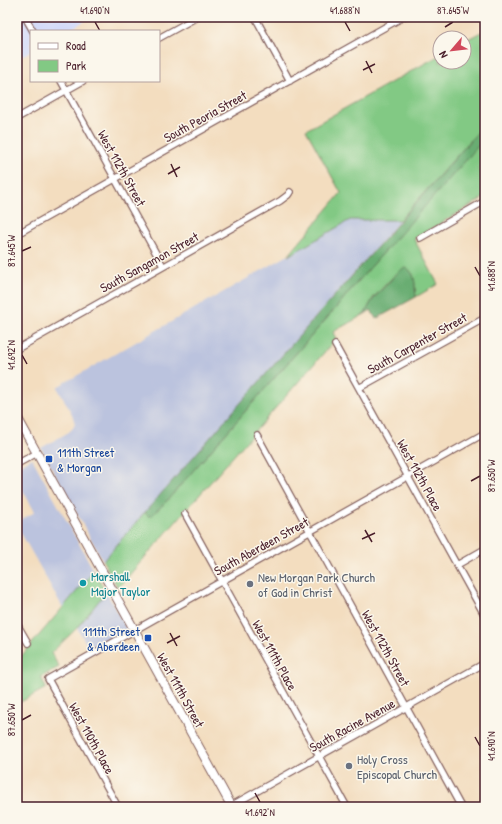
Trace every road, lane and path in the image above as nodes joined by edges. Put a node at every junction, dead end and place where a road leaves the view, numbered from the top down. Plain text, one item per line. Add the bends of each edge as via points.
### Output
1 (26, 17) edge
2 (197, 17) edge
3 (255, 17) edge
4 (403, 17) edge
5 (32, 30) edge
6 (160, 37) edge
7 (290, 81) junction
8 (62, 82) edge
9 (81, 82) edge
10 (66, 90) junction
11 (17, 118) edge
12 (115, 179) junction
13 (290, 192) dead end
14 (484, 203) edge
15 (17, 234) edge
16 (420, 238) dead end
17 (163, 266) junction
18 (485, 318) edge
19 (335, 345) dead end
20 (17, 349) edge
21 (359, 388) junction
22 (17, 417) edge
23 (485, 433) edge
24 (257, 435) dead end
25 (37, 453) junction
26 (17, 464) edge
27 (408, 476) junction
28 (185, 514) dead end
29 (310, 532) junction
30 (485, 549) edge
31 (457, 565) junction
32 (222, 581) junction
33 (485, 616) edge
34 (17, 624) edge
35 (134, 630) junction
36 (28, 643) dead end
37 (485, 663) edge
38 (48, 679) joint
39 (406, 707) junction
40 (319, 757) junction
41 (118, 807) edge
42 (231, 807) edge
43 (347, 807) edge
44 (461, 807) edge

1 - 5 street
2 - 6 street
3 - 7 street
4 - 7 street, South Peoria Street
7 - 12 street, South Peoria Street
8 - 10 street, West 112th Street
9 - 10 street
10 - 11 street
10 - 12 street, West 112th Street
12 - 15 street, South Peoria Street
12 - 17 street, West 112th Street
13 - 17 street, South Sangamon Street via 280,201
14 - 16 street
17 - 20 street, South Sangamon Street
18 - 21 street, South Carpenter Street
19 - 21 street, West 112th Place
21 - 27 street, West 112th Place
22 - 25 main road, West 111th Street
23 - 27 street, South Aberdeen Street
24 - 29 street, West 112th Street
25 - 26 street
25 - 35 main road, West 111th Street
27 - 29 street, South Aberdeen Street
27 - 31 street, West 112th Place
28 - 32 street, West 111th Place
29 - 32 street, South Aberdeen Street
29 - 39 street, West 112th Street
30 - 31 street
31 - 33 street, West 112th Place
32 - 35 street, South Aberdeen Street
32 - 40 street, West 111th Place
34 - 36 street
35 - 38 street, South Aberdeen Street
35 - 42 main road, West 111th Street
37 - 39 street, South Racine Avenue
38 - 41 street, West 110th Place
39 - 40 street, South Racine Avenue
39 - 44 street, West 112th Street
40 - 42 street, South Racine Avenue
40 - 43 street, West 111th Place

